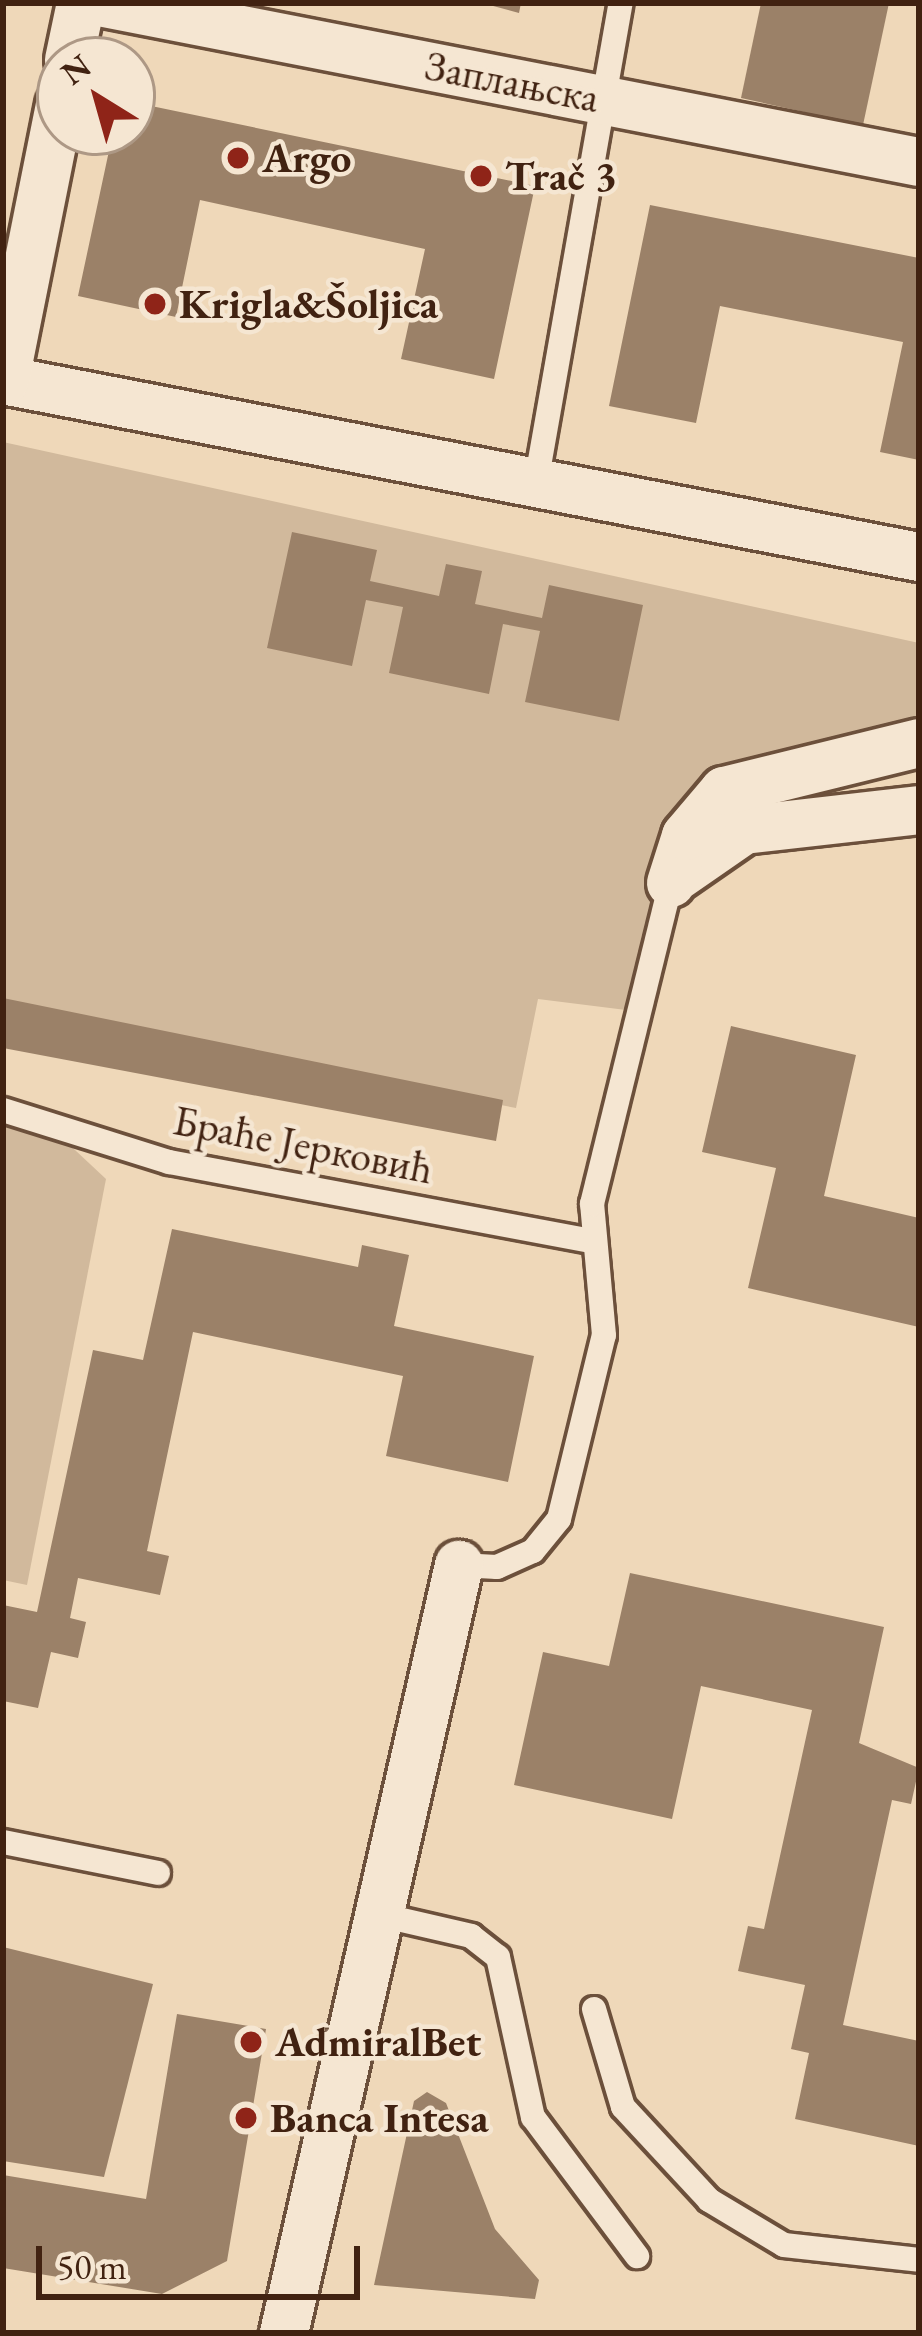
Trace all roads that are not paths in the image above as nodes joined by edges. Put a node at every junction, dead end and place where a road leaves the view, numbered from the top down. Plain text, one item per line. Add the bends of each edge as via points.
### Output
1 (81, 3) edge
2 (104, 3) edge
3 (621, 3) edge
4 (74, 36) edge
5 (604, 100) junction
6 (50, 156) edge
7 (919, 162) edge
8 (4, 380) edge
9 (536, 483) junction
10 (919, 557) edge
11 (919, 743) edge
12 (919, 810) edge
13 (671, 883) junction
14 (3, 1110) edge
15 (592, 1240) junction
16 (459, 1565) joint
17 (3, 1842) edge
18 (158, 1873) dead end
19 (376, 1914) junction
20 (595, 2009) dead end
21 (637, 2256) dead end
22 (919, 2260) edge
23 (284, 2333) edge

1 - 4 street
2 - 5 street, Заплањска
3 - 5 lane
5 - 7 street, Заплањска
5 - 9 lane
6 - 8 street
8 - 9 street
9 - 10 street
11 - 13 street via 724,791 686,836
12 - 13 street via 744,830
13 - 15 lane via 604,1145
14 - 15 lane, Браће Јерковић via 169,1162
15 - 16 lane via 604,1335 559,1519 533,1551 496,1568
16 - 19 street
17 - 18 lane
19 - 21 lane via 471,1936 498,1957 533,2117
19 - 23 street
20 - 22 lane via 622,2107 709,2200 784,2245

